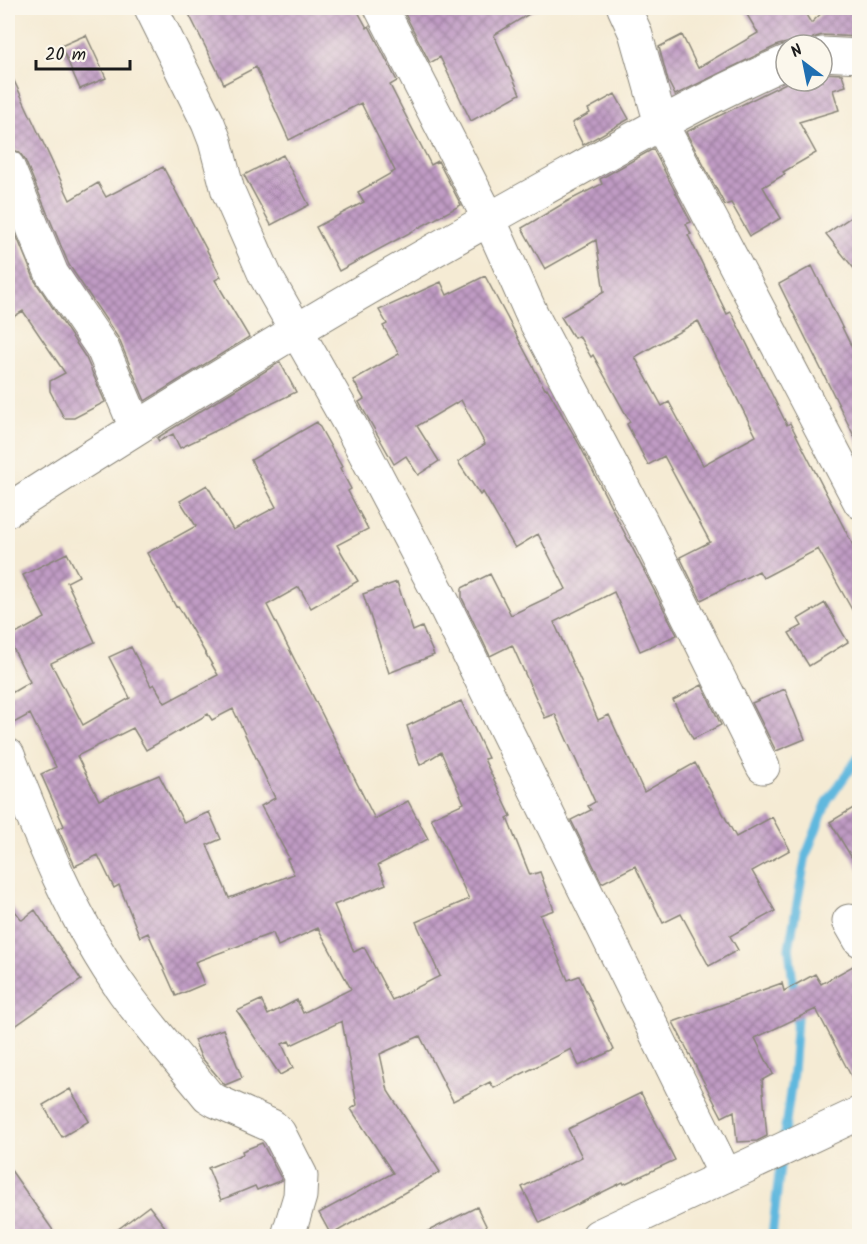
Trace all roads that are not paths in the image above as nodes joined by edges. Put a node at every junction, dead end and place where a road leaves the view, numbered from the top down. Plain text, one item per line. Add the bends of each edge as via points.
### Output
1 (151, 8) edge
2 (381, 8) edge
3 (624, 8) edge
4 (834, 55) edge
5 (860, 56) edge
6 (774, 67) edge
7 (661, 124) junction
8 (8, 167) edge
9 (489, 219) junction
10 (297, 330) junction
11 (136, 428) junction
12 (860, 502) edge
13 (8, 510) edge
14 (8, 755) edge
15 (763, 767) dead end
16 (860, 1113) edge
17 (726, 1176) junction
18 (288, 1236) edge
19 (598, 1236) edge

1 - 10 street via 208,123 238,216 265,275
2 - 9 street
3 - 7 street via 635,32
4 - 5 street
6 - 7 street
7 - 9 street
7 - 12 street
8 - 11 street via 52,274 103,349
9 - 10 street
9 - 15 street via 532,315 642,523
10 - 11 street
10 - 17 street via 438,592
11 - 13 street
14 - 18 street via 61,881 124,993 208,1096 279,1132 302,1186
16 - 17 street
17 - 19 street

